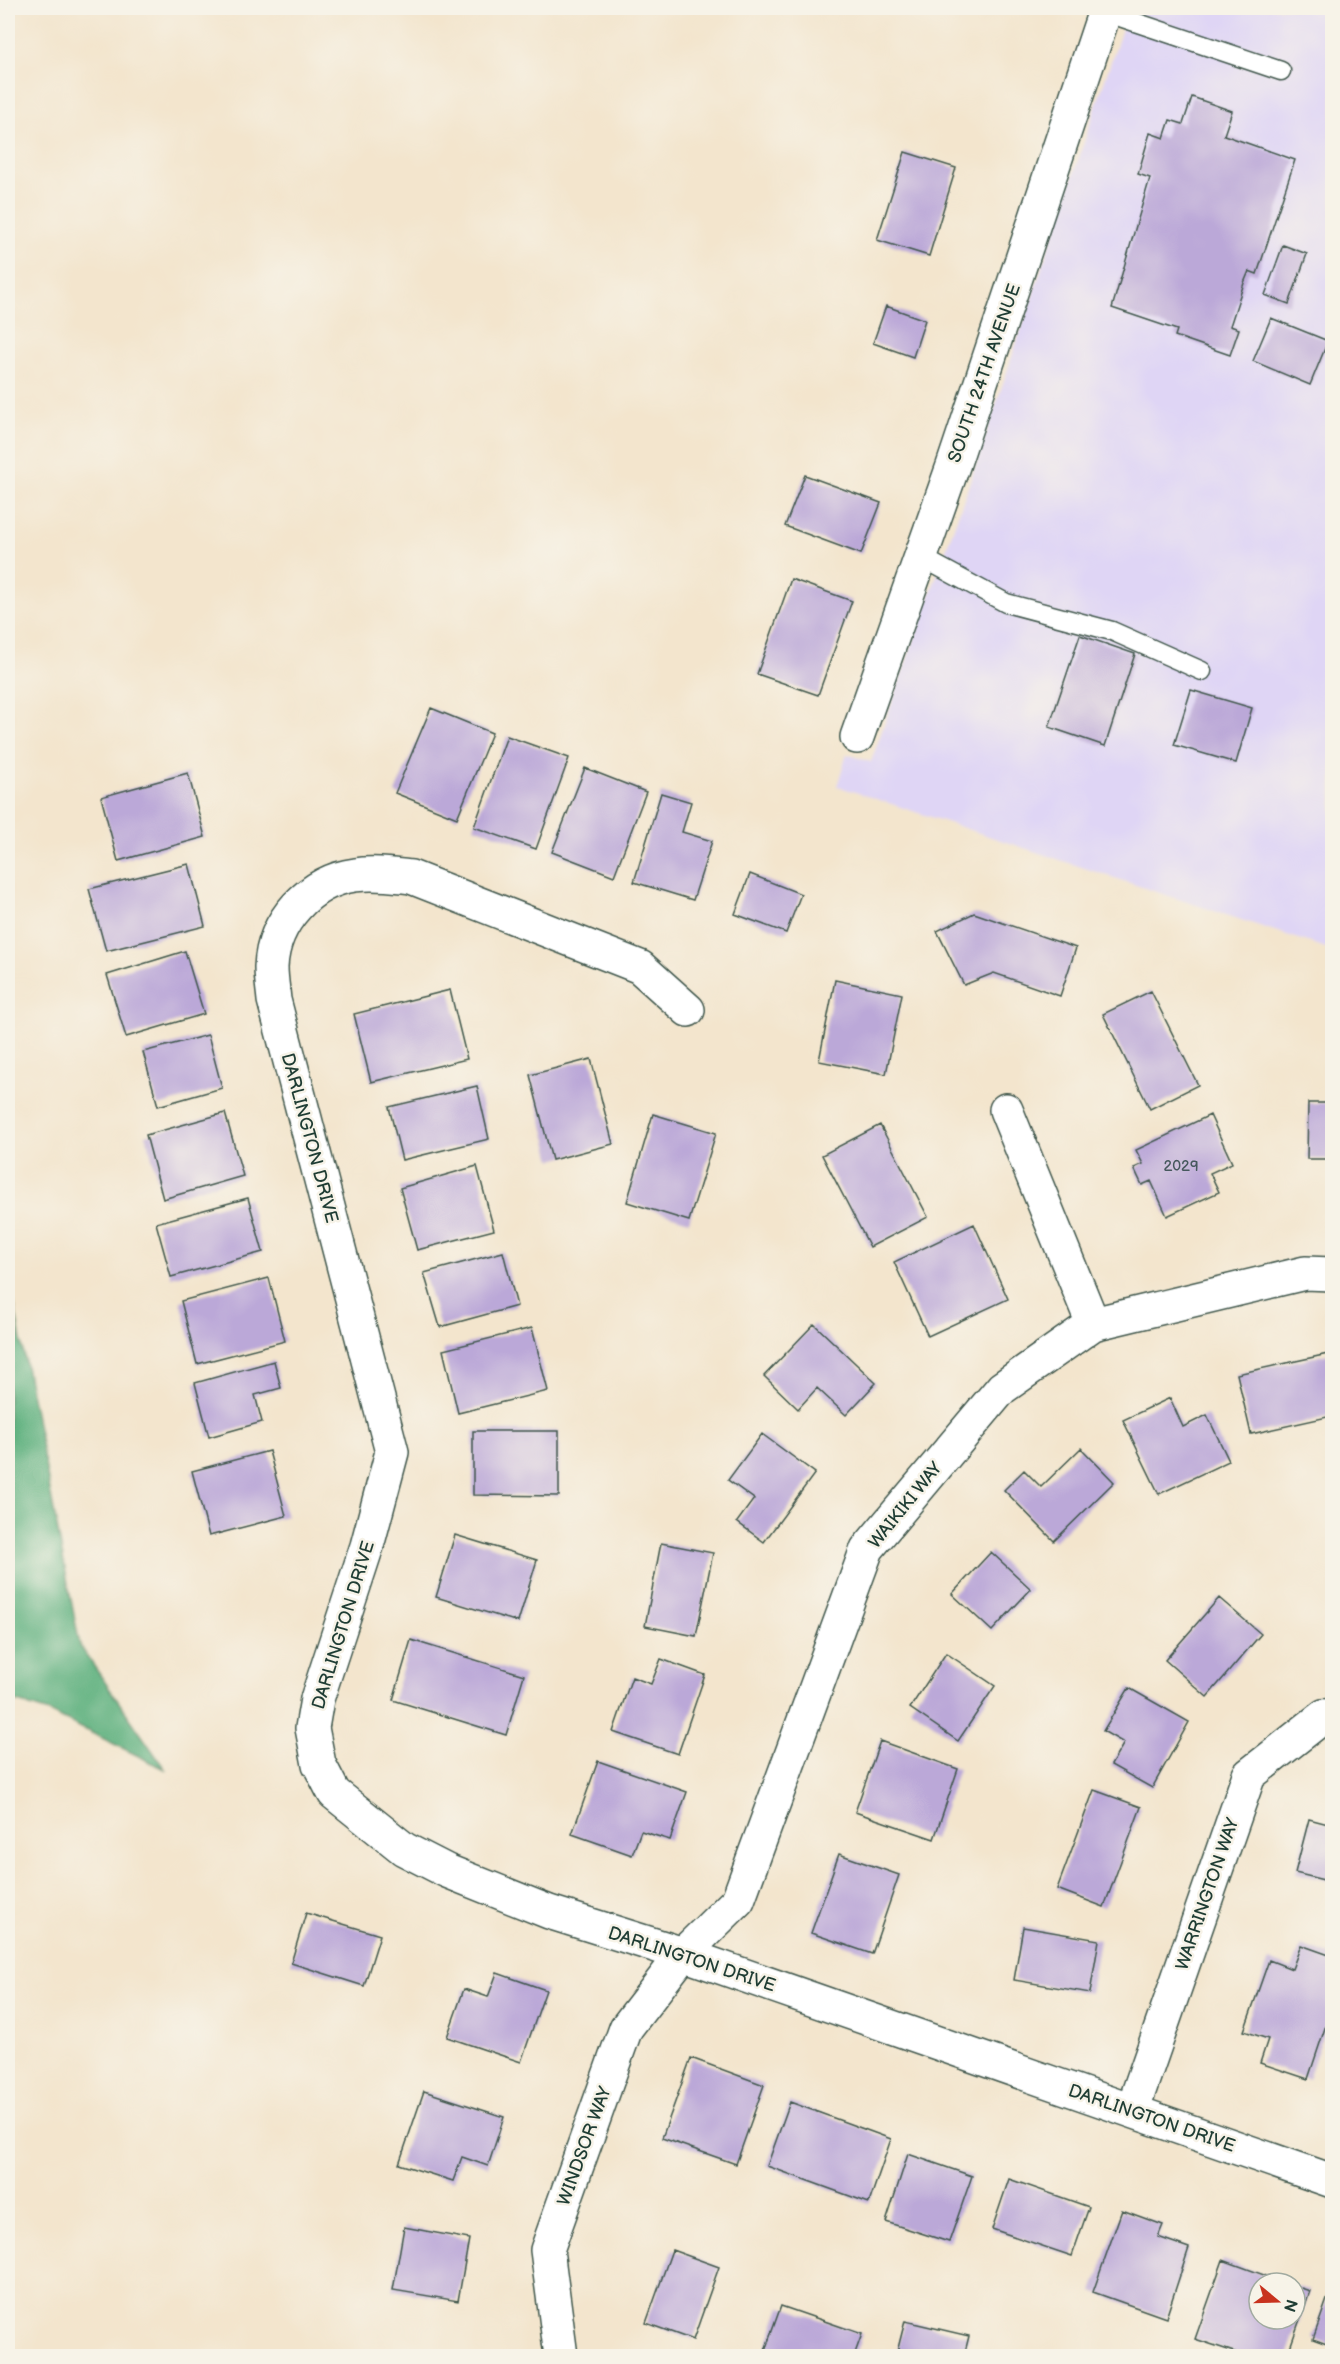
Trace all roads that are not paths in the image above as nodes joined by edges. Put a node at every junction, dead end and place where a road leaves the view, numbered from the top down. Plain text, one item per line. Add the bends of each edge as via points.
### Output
1 (1106, 10) edge
2 (1281, 71) dead end
3 (921, 557) junction
4 (1202, 671) dead end
5 (857, 737) dead end
6 (688, 1010) dead end
7 (1006, 1110) dead end
8 (1332, 1274) edge
9 (1093, 1324) junction
10 (1332, 1719) edge
11 (683, 1954) junction
12 (1132, 2111) junction
13 (1332, 2181) edge
14 (561, 2356) edge

1 - 2 lane
1 - 3 street, SOUTH 24TH AVENUE
3 - 4 lane via 1006,603 1112,631
3 - 5 street, SOUTH 24TH AVENUE
6 - 11 street, DARLINGTON DRIVE via 640,967 411,877 356,874 334,880 300,901 284,922 271,966 274,1000 392,1452 367,1546 317,1699 312,1728 319,1764 334,1793 404,1848 549,1912
7 - 9 street
8 - 9 street, WAIKIKI WAY via 1305,1273
9 - 11 street, WAIKIKI WAY via 1002,1388 867,1549 738,1900
10 - 12 street, WARRINGTON WAY via 1324,1716 1249,1775
11 - 12 street, DARLINGTON DRIVE
11 - 14 street, WINDSOR WAY via 626,2028 547,2250
12 - 13 street, DARLINGTON DRIVE

